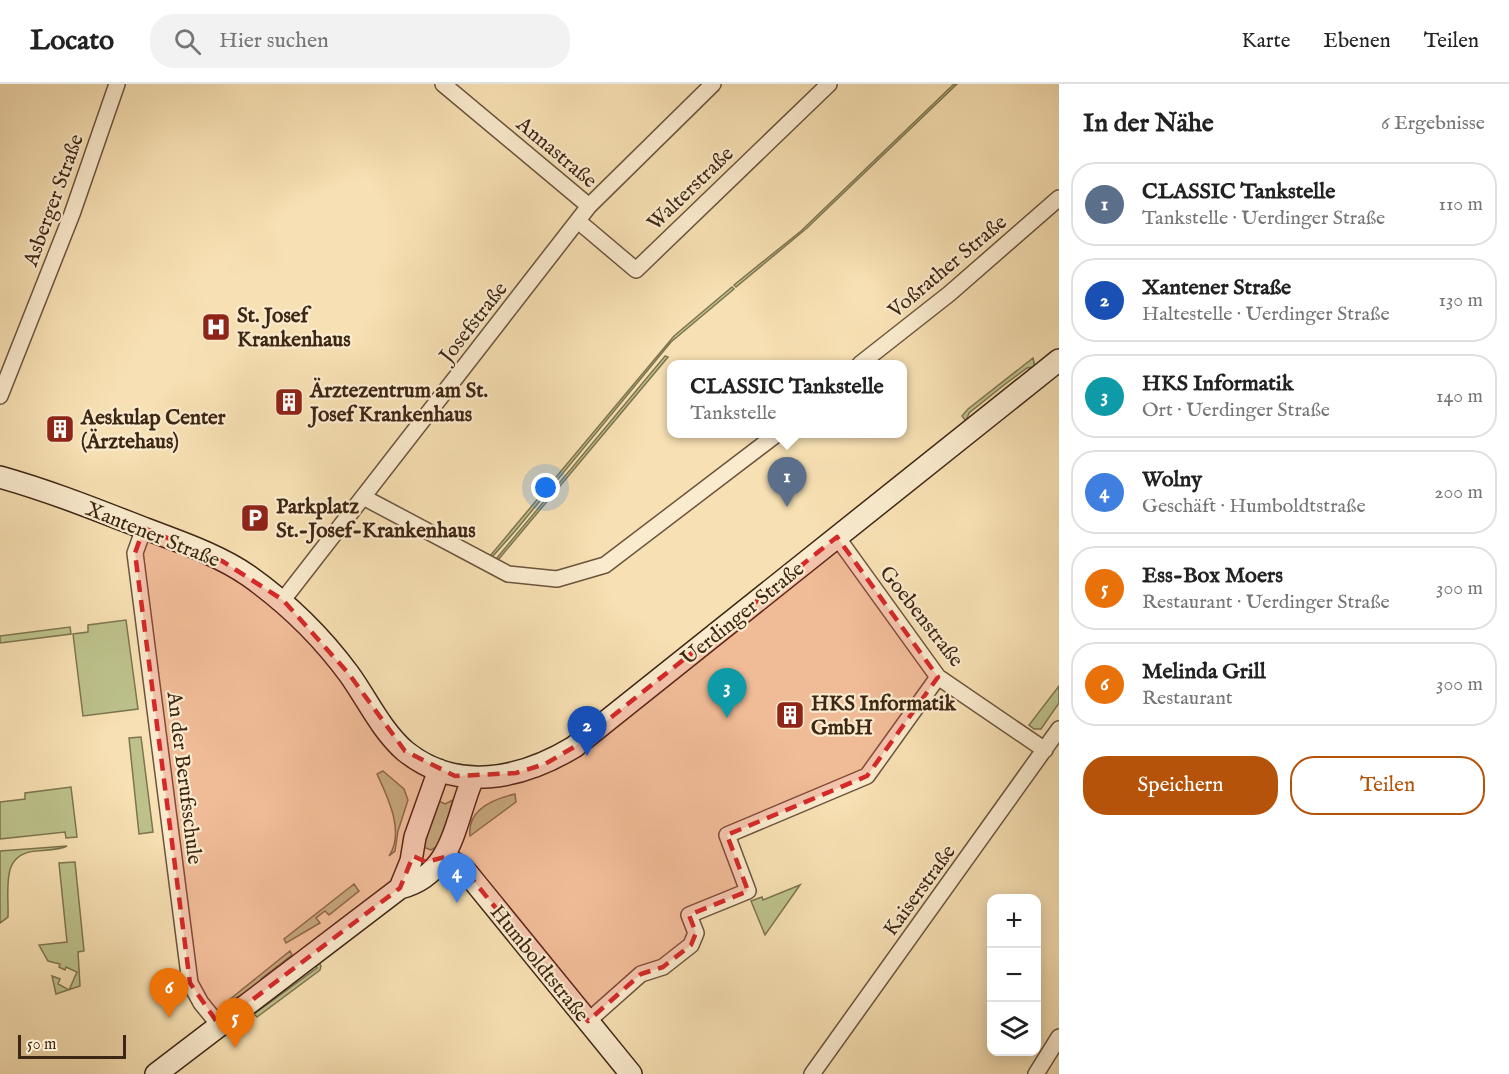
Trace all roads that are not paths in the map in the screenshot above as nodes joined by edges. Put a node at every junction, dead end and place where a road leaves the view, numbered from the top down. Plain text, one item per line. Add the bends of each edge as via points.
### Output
1 (117, 84) edge
2 (442, 84) edge
3 (712, 84) edge
4 (829, 84) edge
5 (1059, 198) edge
6 (590, 206) junction
7 (578, 221) junction
8 (865, 360) edge
9 (1059, 360) edge
10 (0, 396) edge
11 (772, 438) edge
12 (0, 477) edge
13 (365, 498) junction
14 (144, 528) junction
15 (837, 537) junction
16 (283, 600) junction
17 (938, 677) junction
18 (1059, 729) edge
19 (1045, 750) junction
20 (438, 770) junction
21 (473, 778) junction
22 (414, 851) junction
23 (445, 857) junction
24 (400, 888) junction
25 (588, 1021) junction
26 (219, 1025) junction
27 (1059, 1036) edge
28 (156, 1074) edge
29 (632, 1074) edge
30 (812, 1074) edge
31 (1036, 1074) edge

1 - 10 street, Asberger Straße via 72,214
2 - 6 street, Annastraße
3 - 6 street, Josefstraße
4 - 7 street, Walterstraße via 636,270
5 - 8 street, Voßrather Straße via 949,294
6 - 7 street, Josefstraße
7 - 13 street, Josefstraße
9 - 15 main road, Uerdinger Straße
11 - 13 street via 605,565 556,579 508,574
12 - 14 main road, Xantener Straße
13 - 16 street, Josefstraße
14 - 16 main road, Xantener Straße via 222,561
14 - 26 street, An der Berufsschule via 135,553 190,983
15 - 17 street, Goebenstraße
15 - 21 main road, Uerdinger Straße via 574,747 545,764 499,777
16 - 20 main road, Xantener Straße via 349,674 405,751
17 - 19 street, Goebenstraße
17 - 25 street via 867,776 727,835 748,891 689,915 696,933 691,945 663,967 641,974
18 - 19 street, Kaiserstraße
19 - 30 street, Kaiserstraße
20 - 21 main road, Xantener Straße
20 - 22 main road via 415,837
21 - 23 main road
22 - 23 main road via 426,862
22 - 24 main road
23 - 24 main road via 423,879
23 - 25 main road, Humboldtstraße via 464,869
24 - 26 main road
25 - 29 main road, Humboldtstraße
26 - 28 main road
27 - 31 street

